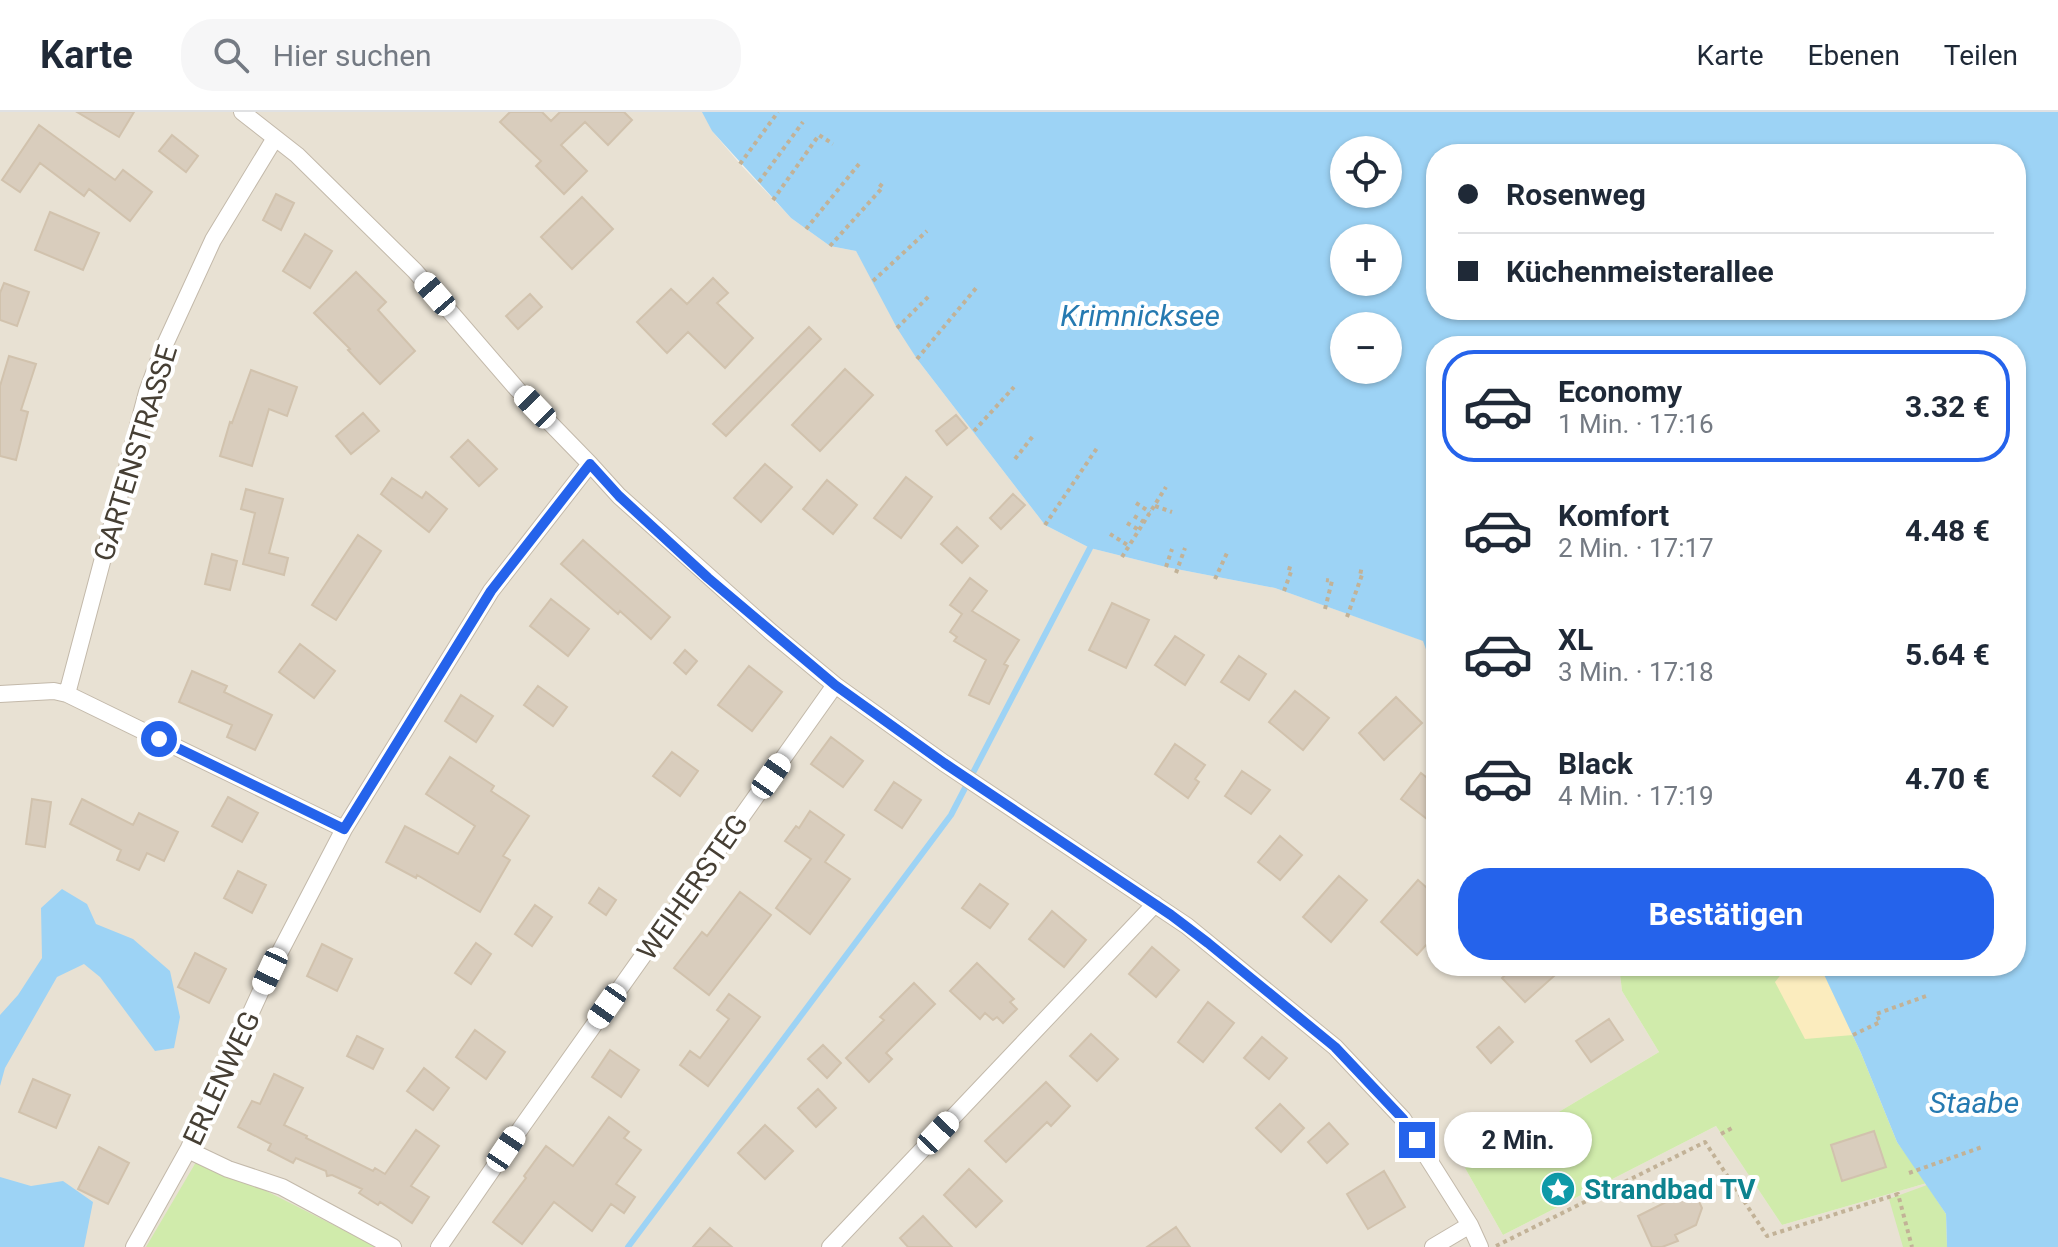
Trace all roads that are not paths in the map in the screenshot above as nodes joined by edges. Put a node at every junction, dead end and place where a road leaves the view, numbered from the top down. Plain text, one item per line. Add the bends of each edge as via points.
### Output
1 (242, 112) edge
2 (275, 138) junction
3 (590, 464) junction
4 (835, 685) junction
5 (0, 694) edge
6 (67, 694) junction
7 (344, 829) junction
8 (1155, 904) junction
9 (188, 1150) junction
10 (1470, 1225) junction
11 (134, 1247) edge
12 (393, 1247) edge
13 (439, 1247) edge
14 (830, 1247) edge
15 (1433, 1247) edge
16 (1480, 1247) edge

1 - 2 street
2 - 3 street via 415,271
2 - 6 street, GARTENSTRASSE via 213,240 162,351
3 - 4 street via 708,578
3 - 7 street, ERLENWEG via 491,591
4 - 8 street
4 - 13 street, WEIHERSTEG
5 - 6 street
6 - 7 street
7 - 9 street, ERLENWEG via 270,971
8 - 10 street via 1335,1047 1403,1119
8 - 14 street
9 - 11 street, ERLENWEG
9 - 12 street via 282,1187
10 - 15 street
10 - 16 street

